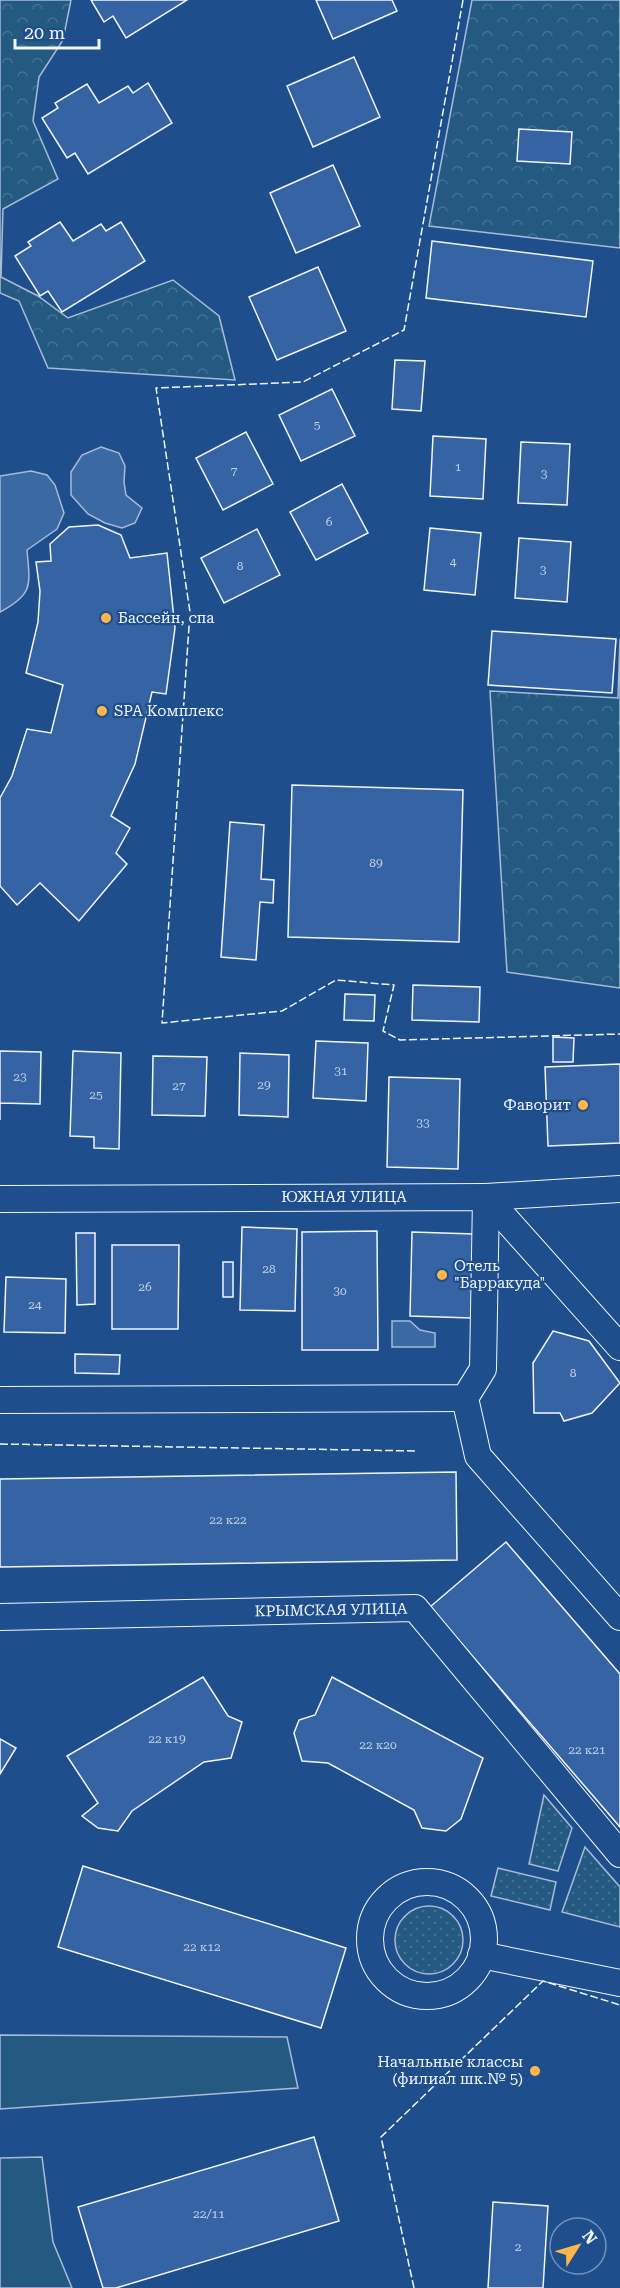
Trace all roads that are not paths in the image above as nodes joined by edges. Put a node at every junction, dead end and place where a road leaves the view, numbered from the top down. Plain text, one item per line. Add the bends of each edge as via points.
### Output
1 (620, 1189) edge
2 (486, 1197) junction
3 (0, 1199) edge
4 (620, 1347) edge
5 (465, 1398) junction
6 (0, 1400) edge
7 (0, 1617) edge
8 (620, 1617) edge
9 (620, 1854) edge
10 (482, 1955) junction
11 (620, 1983) edge

1 - 2 street, ЮЖНАЯ УЛИЦА
2 - 3 street, ЮЖНАЯ УЛИЦА
2 - 4 street
2 - 5 street via 483,1369
5 - 6 street
5 - 8 street via 478,1456
7 - 9 street, КРЫМСКАЯ УЛИЦА via 415,1608
10 - 10 street via 480,1918 470,1901 436,1882 417,1882 398,1889 383,1902 369,1938 372,1957 382,1974 411,1994 429,1996 462,1984
10 - 11 street

